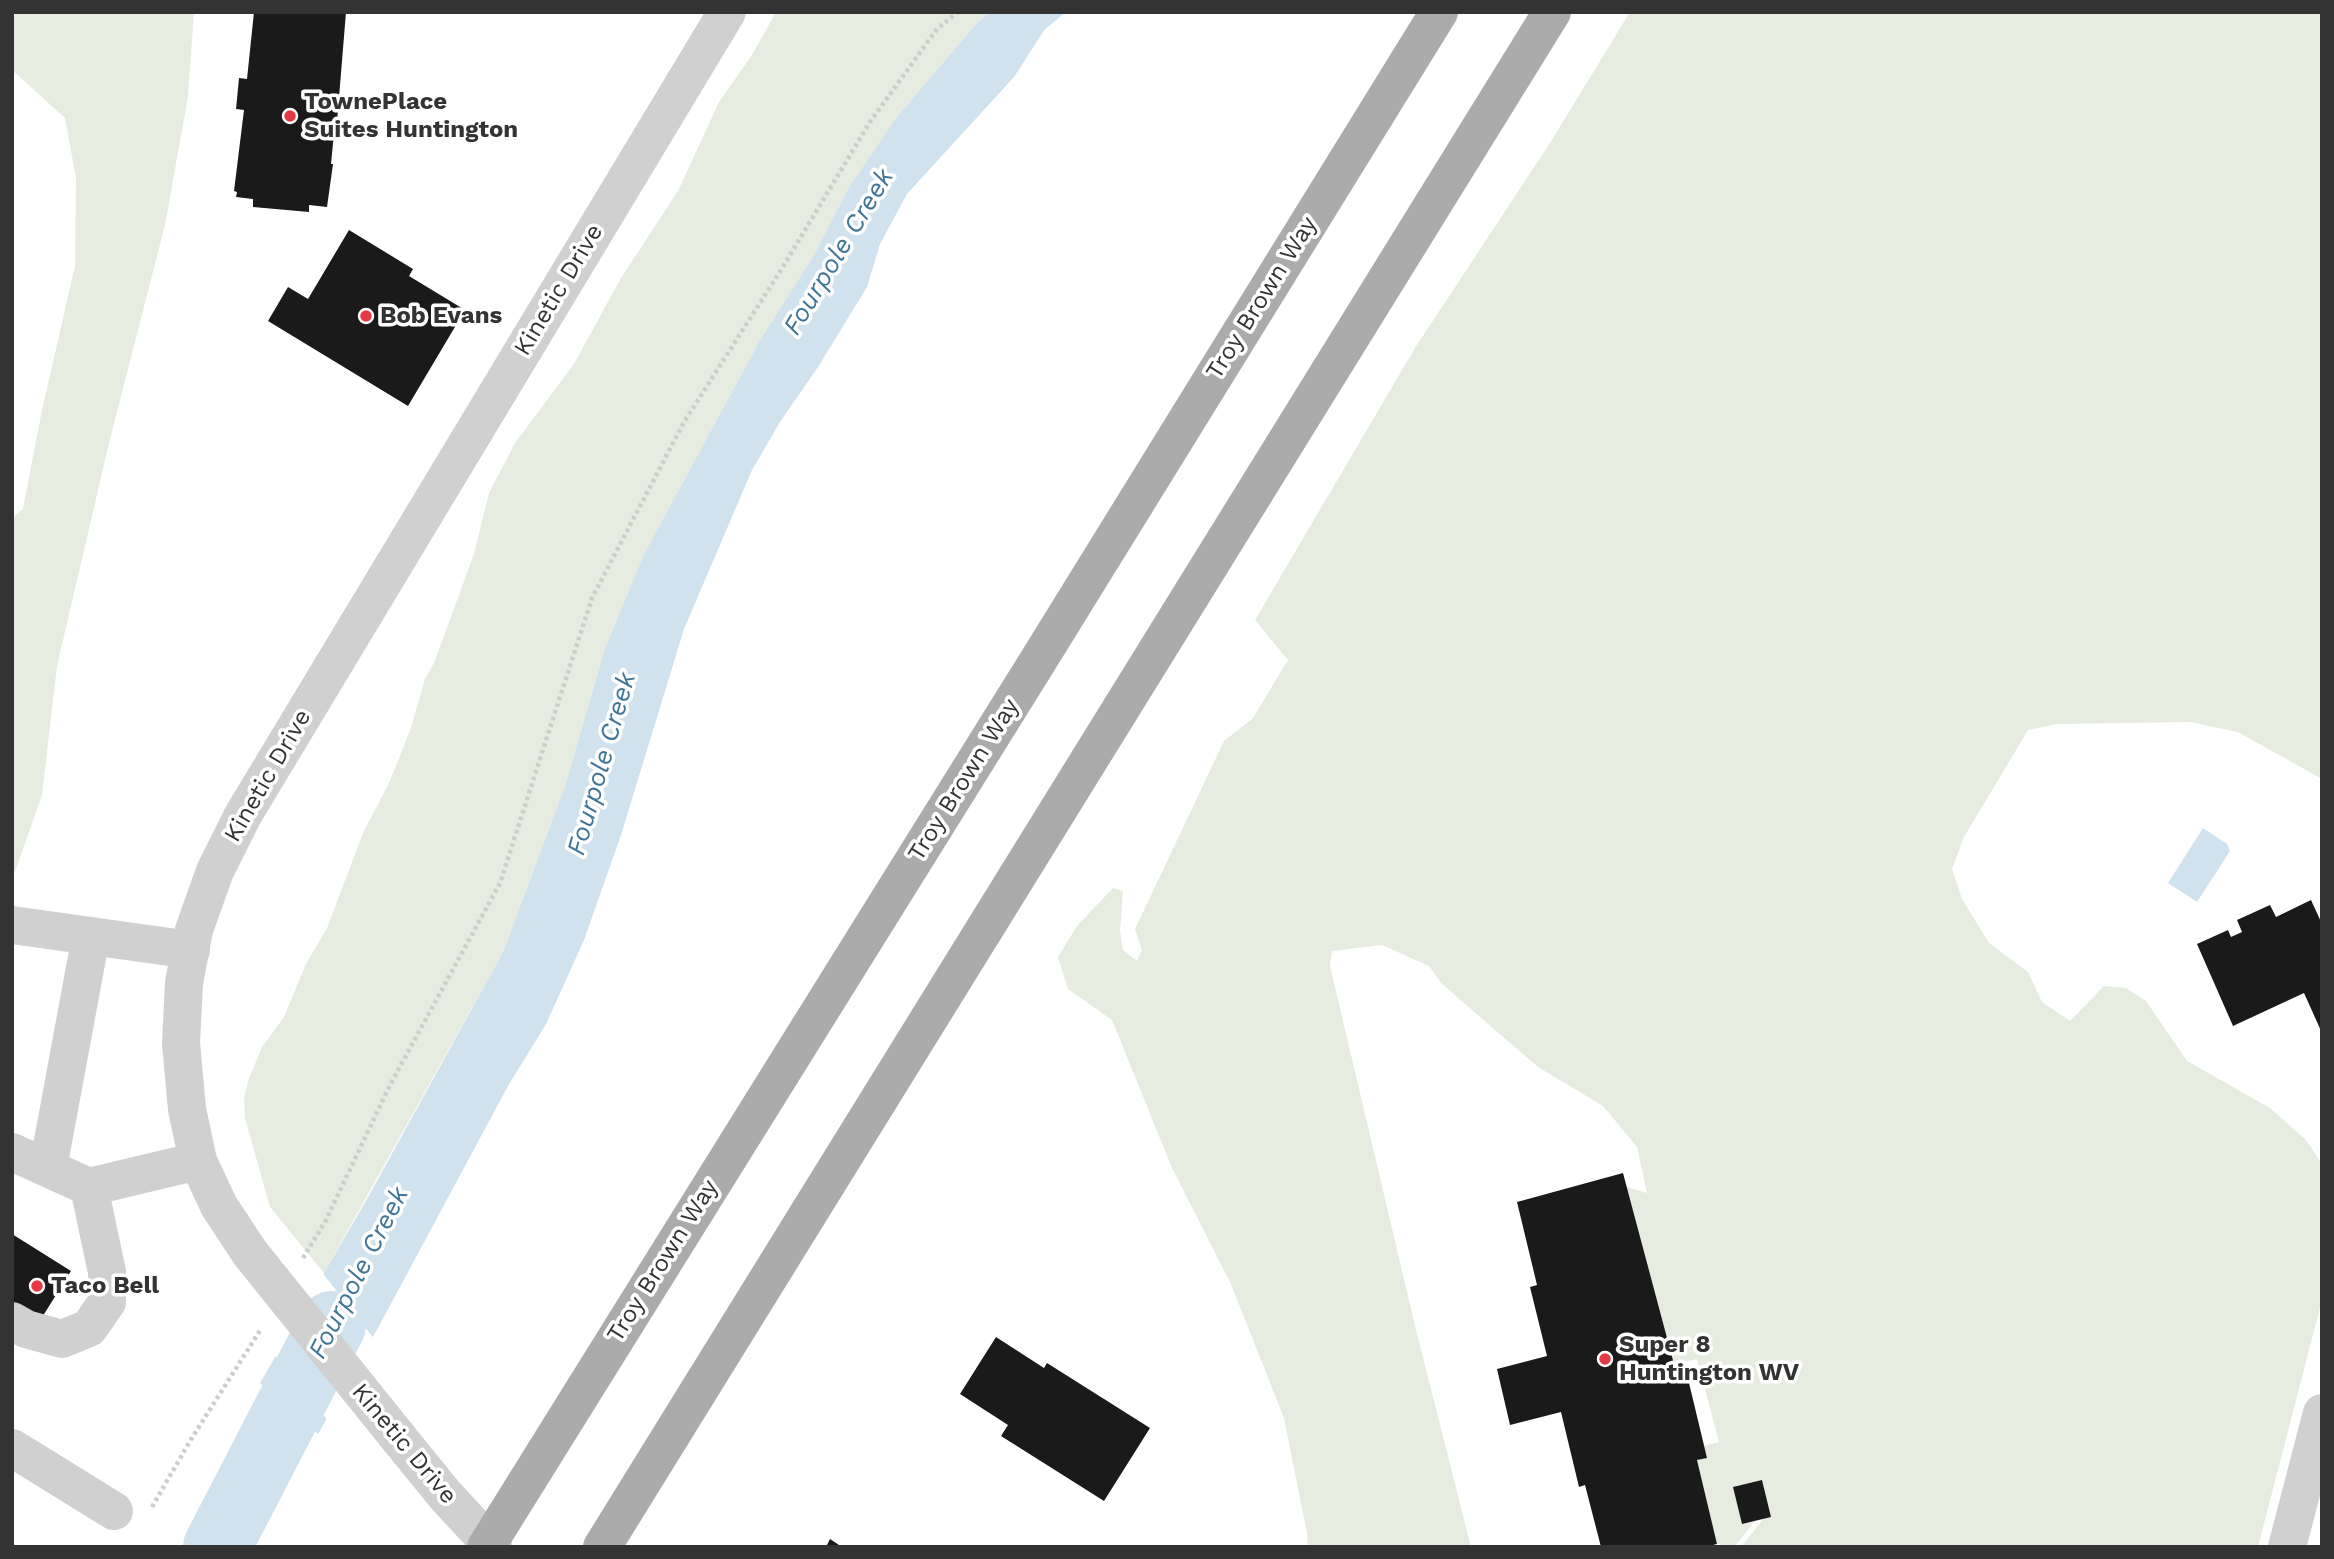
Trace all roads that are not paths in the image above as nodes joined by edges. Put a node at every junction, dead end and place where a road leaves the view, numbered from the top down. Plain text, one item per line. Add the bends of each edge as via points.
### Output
1 (727, 12) edge
2 (1439, 12) edge
3 (1552, 12) edge
4 (12, 925) edge
5 (91, 936) junction
6 (191, 950) junction
7 (12, 1152) edge
8 (198, 1161) junction
9 (48, 1168) junction
10 (89, 1187) junction
11 (12, 1321) edge
12 (2322, 1413) edge
13 (12, 1448) edge
14 (132, 1511) road end
15 (489, 1545) edge
16 (602, 1547) edge
17 (2287, 1547) edge

1 - 6 street, Kinetic Drive via 243,815 215,871
2 - 15 main road, Troy Brown Way
3 - 16 main road
4 - 5 street
5 - 6 street
5 - 9 street
6 - 8 street, Kinetic Drive via 181,1043
7 - 9 street
8 - 10 street
8 - 15 street, Kinetic Drive, bridge via 219,1206 250,1253
9 - 10 street
10 - 11 street via 107,1272 107,1302 89,1328 62,1339
12 - 17 street
13 - 14 street

